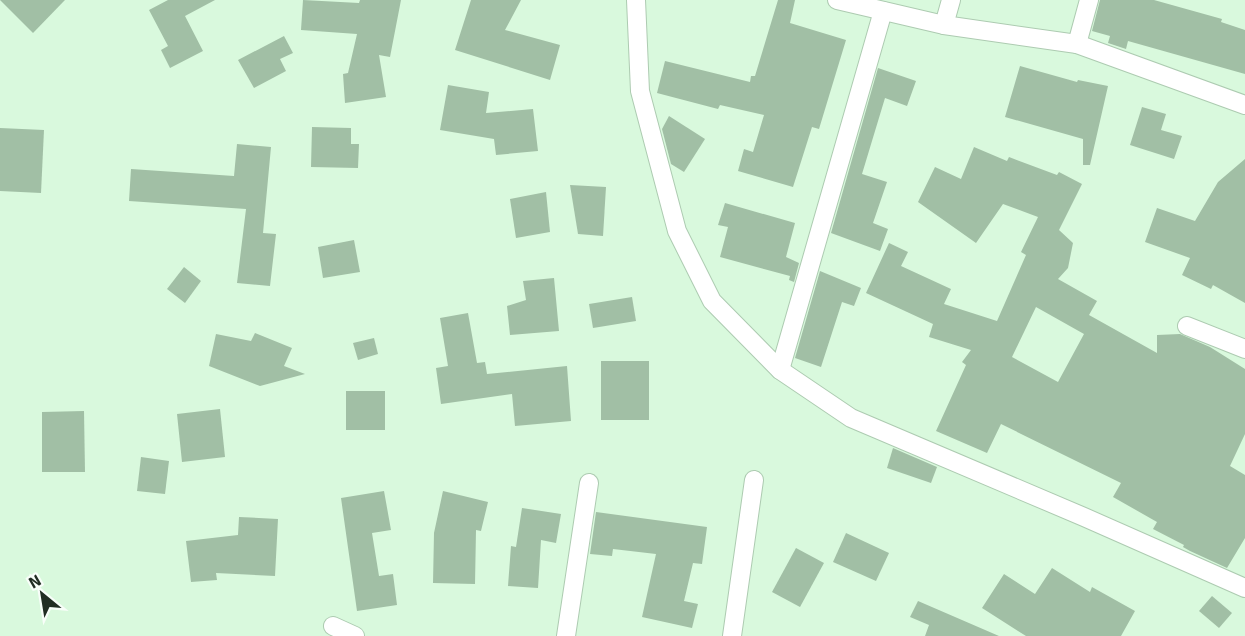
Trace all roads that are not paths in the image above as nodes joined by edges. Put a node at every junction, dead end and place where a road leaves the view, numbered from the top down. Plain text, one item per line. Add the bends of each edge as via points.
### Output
1 (636, 0) edge
2 (837, 0) edge
3 (951, 0) edge
4 (1089, 0) edge
5 (883, 11) junction
6 (944, 25) junction
7 (1077, 44) junction
8 (1245, 105) edge
9 (1188, 326) dead end
10 (1245, 349) edge
11 (780, 370) junction
12 (754, 480) dead end
13 (589, 483) dead end
14 (1245, 588) edge
15 (333, 626) dead end
16 (355, 636) edge
17 (566, 636) edge
18 (732, 636) edge

1 - 11 street via 640,91 677,231 712,301
2 - 5 street
3 - 6 street
4 - 7 street
5 - 6 street
5 - 11 street
6 - 7 street
7 - 8 street
9 - 10 street
11 - 14 street via 851,418
12 - 18 street
13 - 17 street
15 - 16 street

